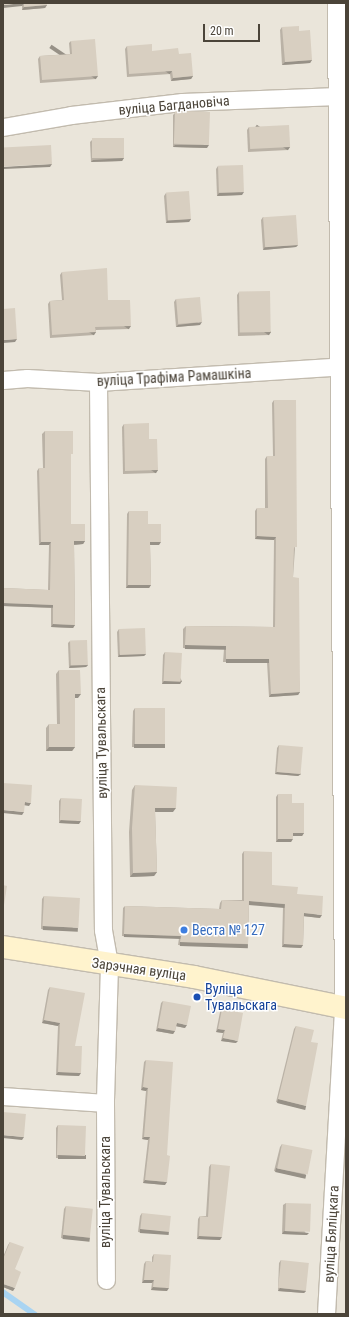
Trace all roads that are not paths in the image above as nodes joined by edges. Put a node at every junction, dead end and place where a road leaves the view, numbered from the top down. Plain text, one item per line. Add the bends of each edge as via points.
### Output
1 (336, 3) edge
2 (342, 98) edge
3 (3, 127) edge
4 (343, 366) edge
5 (3, 380) edge
6 (98, 382) junction
7 (3, 947) edge
8 (109, 965) junction
9 (345, 1008) edge
10 (3, 1096) edge
11 (105, 1103) junction
12 (106, 1280) dead end
13 (326, 1314) edge

1 - 2 street, вуліца Бяліцкага
2 - 3 street, вуліца Багдановіча via 182,102 71,115
2 - 4 street, вуліца Бяліцкага
4 - 6 street, вуліца Трафіма Рамашкіна
4 - 9 street, вуліца Бяліцкага
5 - 6 street, вуліца Трафіма Рамашкіна via 27,378
6 - 8 street, вуліца Тувальскага via 103,930
7 - 8 street, Зарэчная вуліца
8 - 9 street, Зарэчная вуліца via 194,977
8 - 11 street, вуліца Тувальскага
9 - 13 street, вуліца Бяліцкага
10 - 11 street
11 - 12 street, вуліца Тувальскага

